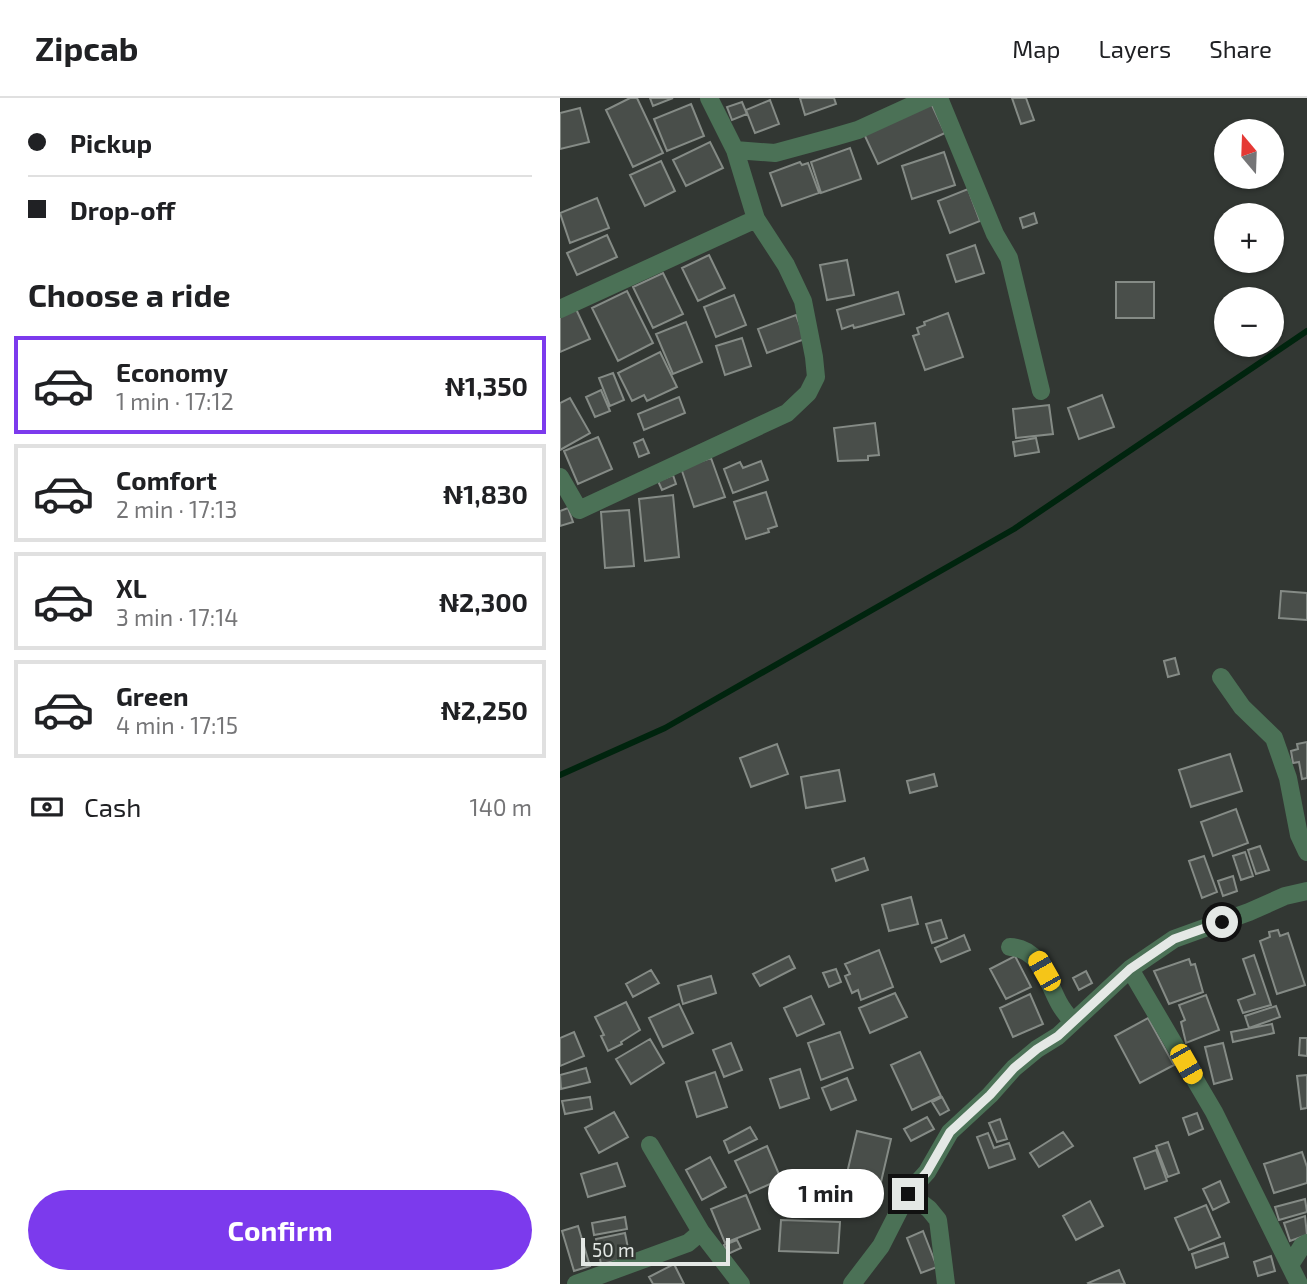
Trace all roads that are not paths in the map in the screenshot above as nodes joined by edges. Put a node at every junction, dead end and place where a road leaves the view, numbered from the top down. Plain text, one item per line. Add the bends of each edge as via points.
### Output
1 (709, 98) edge
2 (928, 98) edge
3 (939, 98) edge
4 (735, 150) junction
5 (756, 219) junction
6 (560, 309) edge
7 (1041, 391) dead end
8 (560, 477) edge
9 (1221, 677) dead end
10 (1307, 852) edge
11 (1307, 891) edge
12 (1010, 947) dead end
13 (1130, 969) junction
14 (1072, 1021) junction
15 (650, 1144) dead end
16 (908, 1194) junction
17 (701, 1232) junction
18 (1307, 1243) edge
19 (1290, 1265) junction
20 (576, 1284) edge
21 (741, 1284) edge
22 (852, 1284) edge
23 (946, 1284) edge
24 (1299, 1284) edge

1 - 4 street
2 - 4 street via 858,130 775,153
3 - 7 street via 1009,258
4 - 5 street
5 - 6 street
5 - 8 street via 803,301 816,376 808,393 787,413 579,510
9 - 10 street via 1241,707 1273,738
11 - 13 street via 1174,939
12 - 14 street via 1037,959
13 - 14 street
13 - 19 street via 1214,1112
14 - 16 street via 965,1116
15 - 17 street
16 - 22 street via 881,1246
16 - 23 street via 938,1220
17 - 20 street via 688,1243
17 - 21 street
18 - 19 street
19 - 24 street

